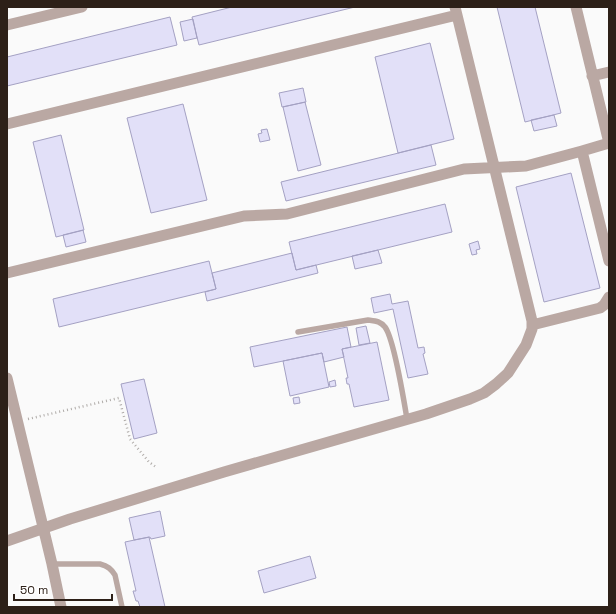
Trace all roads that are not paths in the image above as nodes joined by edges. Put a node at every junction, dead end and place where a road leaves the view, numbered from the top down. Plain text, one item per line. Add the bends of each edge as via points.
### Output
1 (82, 7) edge
2 (576, 7) edge
3 (456, 11) edge
4 (7, 25) edge
5 (609, 72) edge
6 (592, 76) junction
7 (7, 124) edge
8 (609, 143) edge
9 (582, 151) junction
10 (494, 167) junction
11 (609, 261) edge
12 (7, 274) edge
13 (609, 297) edge
14 (532, 325) junction
15 (298, 332) dead end
16 (7, 378) edge
17 (407, 419) junction
18 (43, 529) junction
19 (7, 541) edge
20 (52, 564) junction
21 (61, 607) edge
22 (122, 607) edge

1 - 4 street
2 - 6 street
3 - 7 street
3 - 10 street
5 - 6 street
6 - 8 street
8 - 9 street
9 - 10 street via 526,166
9 - 11 street
10 - 12 street via 464,169 287,214 244,216
10 - 14 street
13 - 14 street via 600,308
14 - 17 street via 530,336 516,363 496,384 470,399
15 - 17 lane via 368,320 378,321 386,329 391,343
16 - 18 street
17 - 18 street
18 - 19 street
18 - 20 street
20 - 21 street
20 - 22 lane via 106,565 115,575

